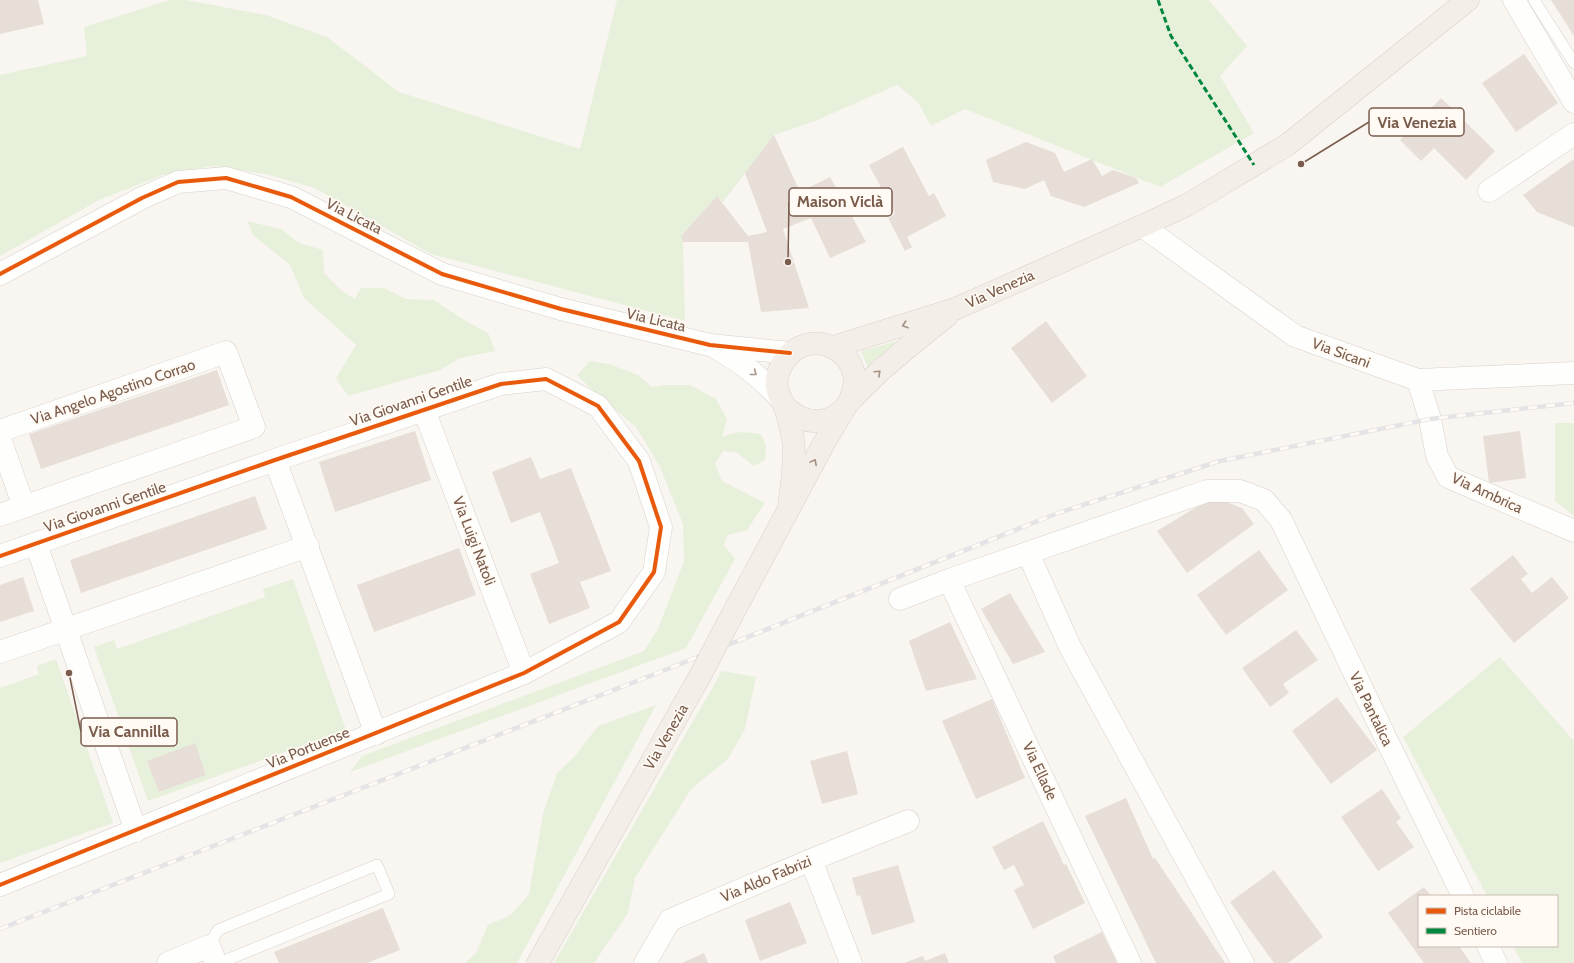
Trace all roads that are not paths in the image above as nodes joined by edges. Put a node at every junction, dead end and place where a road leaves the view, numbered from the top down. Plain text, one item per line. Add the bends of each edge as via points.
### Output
1 (1468, 0) edge
2 (1514, 0) edge
3 (1534, 0) edge
4 (1574, 63) edge
5 (1574, 102) edge
6 (1574, 134) edge
7 (1489, 191) dead end
8 (1142, 226) junction
9 (0, 274) edge
10 (955, 309) junction
11 (710, 345) junction
12 (833, 347) junction
13 (790, 353) junction
14 (1574, 373) edge
15 (1418, 380) junction
16 (782, 401) junction
17 (847, 406) junction
18 (424, 410) junction
19 (0, 431) edge
20 (0, 439) edge
21 (275, 460) junction
22 (24, 506) junction
23 (788, 508) junction
24 (0, 515) edge
25 (1574, 532) edge
26 (36, 544) junction
27 (308, 546) junction
28 (1028, 553) junction
29 (0, 556) edge
30 (949, 580) junction
31 (900, 599) dead end
32 (619, 622) joint
33 (66, 629) junction
34 (0, 652) edge
35 (524, 673) junction
36 (376, 734) junction
37 (908, 821) dead end
38 (136, 831) junction
39 (811, 860) junction
40 (0, 885) edge
41 (1463, 895) edge
42 (1488, 947) edge
43 (214, 958) edge
44 (168, 963) edge
45 (538, 963) edge
46 (645, 963) edge
47 (851, 963) edge
48 (1130, 963) edge
49 (1243, 963) edge
50 (1496, 963) edge

1 - 8 main road, Via Venezia via 1287,145 1187,204
2 - 5 street
3 - 4 lane
6 - 7 street
8 - 10 main road, Via Venezia
8 - 15 street, Via Sicani via 1295,336
9 - 11 street, Via Licata via 142,198 178,182 226,178 291,197 442,274 560,309
10 -> 12 main road
17 -> 10 main road via 878,374
11 - 13 street
11 -> 16 street via 742,363 762,379
12 - 13 main road via 812,343
12 - 17 main road via 849,362 854,374 855,388
13 - 16 main road via 782,362 778,374 777,386
14 - 15 street, Via Sicani
15 - 25 street, Via Ambrica via 1430,419 1437,456 1448,477
16 - 17 main road via 792,413 801,419 811,421 832,418
16 - 23 main road via 793,439 794,467
23 -> 17 main road, Via Venezia
18 - 21 street, Via Giovanni Gentile
18 - 32 street, Via Giovanni Gentile via 501,384 546,379 598,406 639,461 661,527 654,572
18 - 35 street, Via Luigi Natoli
19 - 22 street, Via Angelo Agostino Corrao via 226,352 254,427
20 - 22 street
21 - 26 street, Via Giovanni Gentile
21 - 27 street
22 - 24 street
23 - 45 main road, Via Venezia, bridge via 700,676
26 - 29 street, Via Giovanni Gentile
26 - 33 street
27 - 33 street
27 - 36 street
28 - 30 street, Via Pantalica
28 - 41 street, Via Pantalica via 1207,491 1240,491 1264,500 1281,520
28 - 49 street via 1070,647
30 - 31 street, Via Pantalica
30 - 48 street, Via Ellade
32 - 35 street, Via Portuense
33 - 34 street
33 - 38 street
35 - 36 street, Via Portuense
36 - 38 street, Via Portuense
37 - 39 street, Via Aldo Fabrizi
38 - 40 street, Via Portuense
39 - 46 street, Via Aldo Fabrizi via 670,920
39 - 47 street
42 - 50 street
43 - 43 lane via 389,894 377,865 218,930
43 - 44 street

